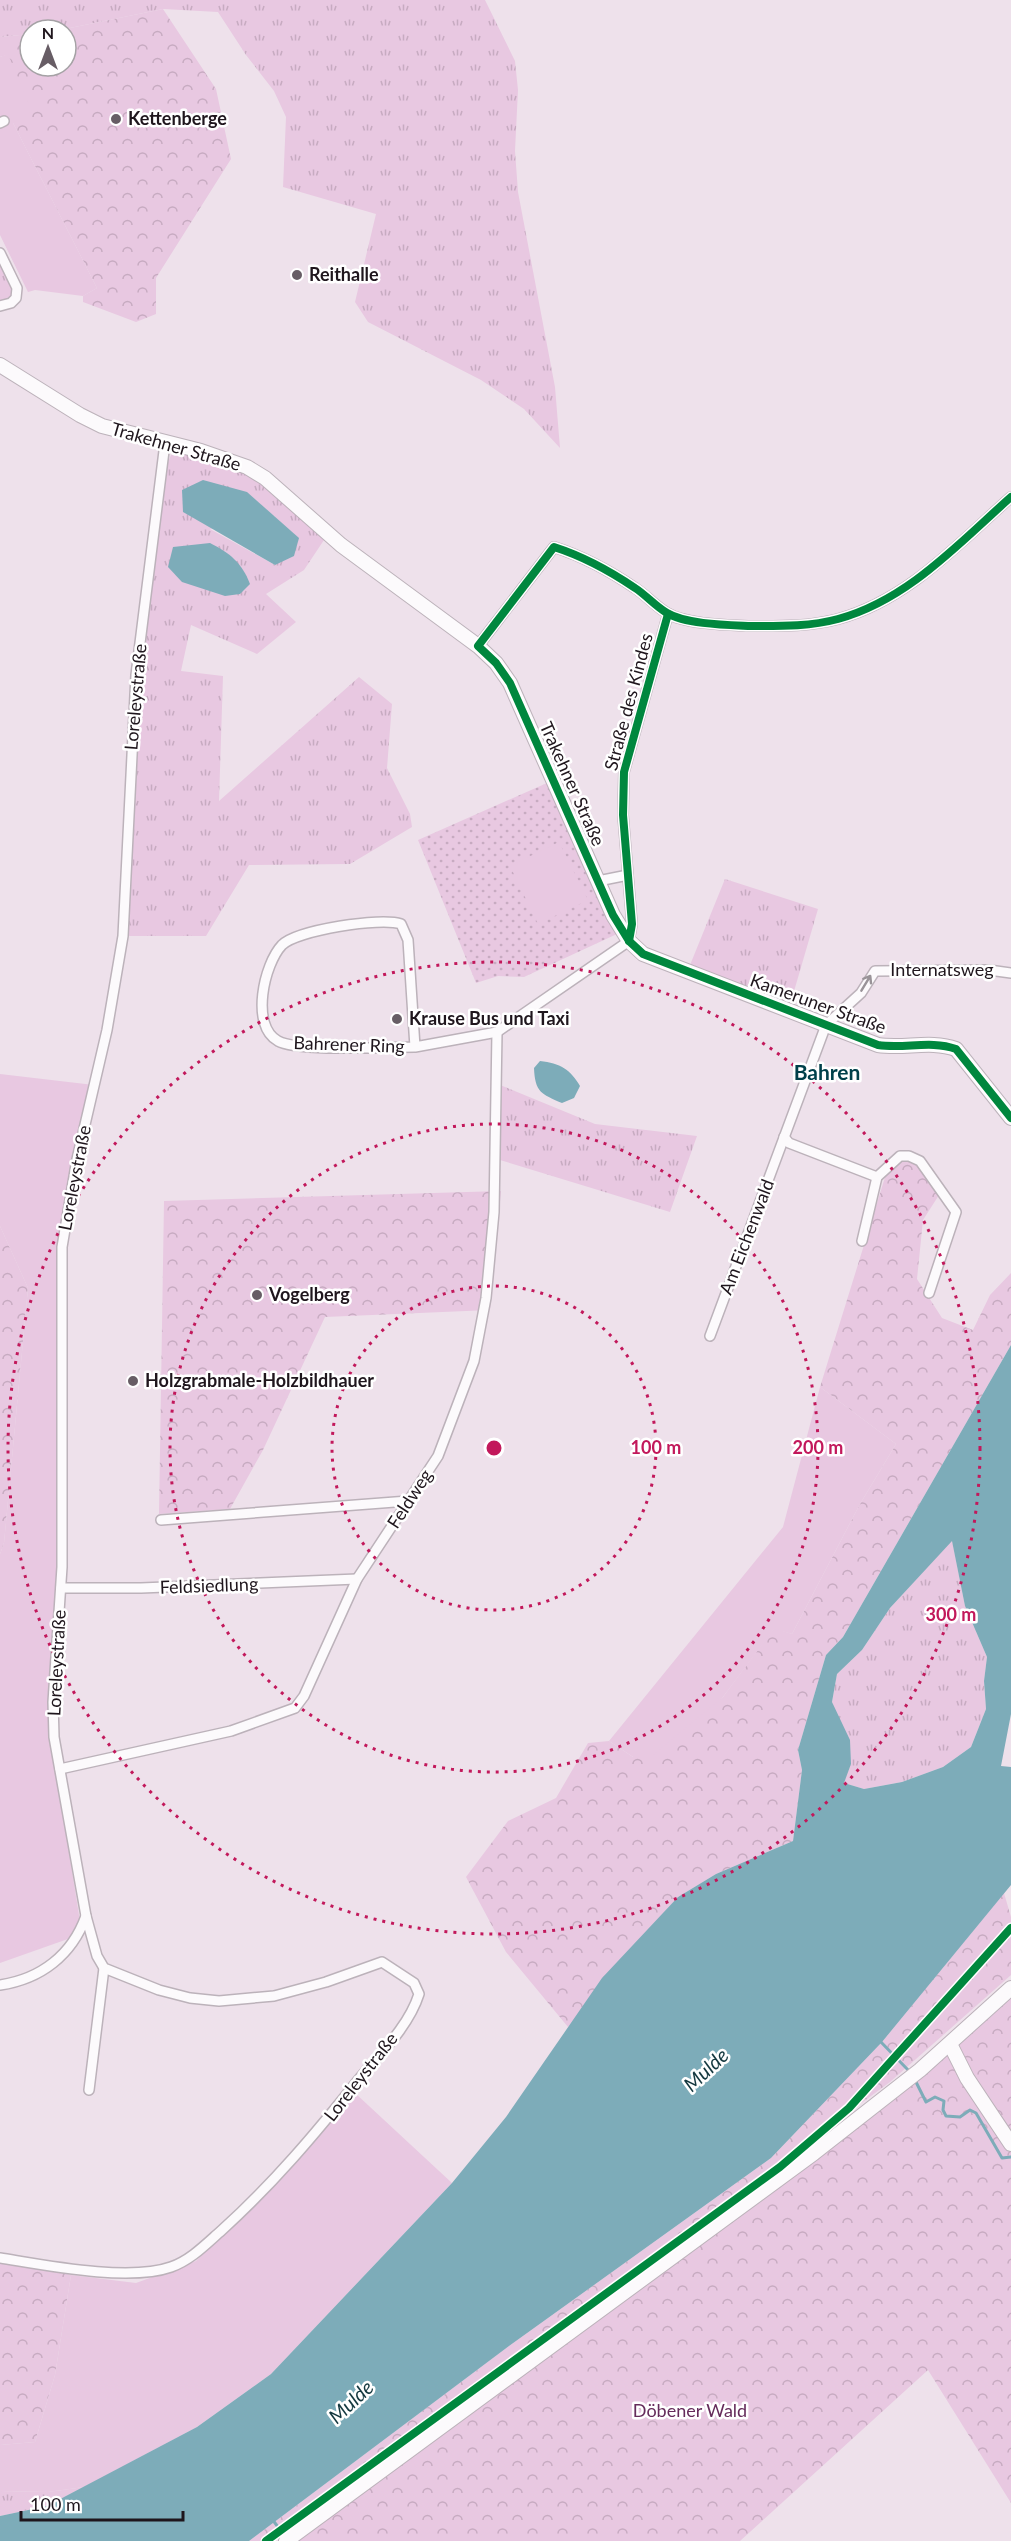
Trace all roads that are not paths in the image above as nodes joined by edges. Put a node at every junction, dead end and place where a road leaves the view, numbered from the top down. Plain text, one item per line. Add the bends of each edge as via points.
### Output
1 (0, 253) edge
2 (0, 306) edge
3 (0, 365) edge
4 (165, 443) junction
5 (1011, 497) edge
6 (668, 614) junction
7 (478, 645) junction
8 (628, 874) junction
9 (598, 881) junction
10 (629, 941) junction
11 (1011, 974) edge
12 (826, 1024) junction
13 (497, 1032) junction
14 (415, 1047) junction
15 (1011, 1118) edge
16 (784, 1137) junction
17 (877, 1177) junction
18 (862, 1241) dead end
19 (929, 1293) dead end
20 (710, 1336) dead end
21 (408, 1501) junction
22 (161, 1520) dead end
23 (357, 1579) junction
24 (61, 1588) junction
25 (60, 1769) junction
26 (86, 1916) junction
27 (104, 1968) junction
28 (0, 1985) edge
29 (1011, 1988) edge
30 (950, 2044) junction
31 (90, 2090) dead end
32 (1011, 2144) edge
33 (0, 2258) edge
34 (286, 2541) edge

1 - 2 street via 17,288 16,298
3 - 4 street, Trakehner Straße via 102,426
4 - 7 street, Trakehner Straße via 222,458 265,478 341,545
4 - 24 street, Loreleystraße via 136,675 123,936 62,1246
5 - 6 street, Straße des Kindes via 904,588 839,619 757,626
6 - 7 street, Straße des Kindes via 596,565 554,547
6 - 8 street, Straße des Kindes via 624,772
7 - 9 street, Trakehner Straße via 510,683
8 - 9 street
8 - 10 street, Straße des Kindes via 632,924
9 - 10 street, Trakehner Straße
10 - 12 street, Kameruner Straße via 643,954
10 - 13 street, Bahrener Ring
12 -> 11 street, Internatsweg via 861,993 875,971 989,970
12 - 15 street, Kameruner Straße via 878,1045 945,1045 956,1049
12 - 16 street, Am Eichenwald
13 - 14 street, Bahrener Ring
13 - 21 street, Feldweg via 494,1212 482,1322 474,1361 450,1428 438,1456
14 - 14 street, Bahrener Ring via 408,940 401,924 380,921 301,935 282,945 272,959 266,974 262,1016 268,1032 278,1041 291,1045
16 - 17 street via 789,1143
16 - 20 street, Am Eichenwald
17 - 18 street
17 - 19 street via 900,1156 909,1156 920,1161 956,1212
21 - 22 street
21 - 23 street, Feldweg
23 - 24 street, Feldsiedlung
23 - 25 street, Feldweg via 317,1673 295,1708 231,1731
24 - 25 street, Loreleystraße via 53,1702
25 - 26 street, Loreleystraße
26 - 27 street, Loreleystraße
26 - 28 street via 71,1947 58,1960 34,1974
27 - 31 street, Loreleystraße
27 - 33 street, Loreleystraße via 159,1990 219,2001 274,1996 382,1962 414,1983 419,1994 384,2049 298,2155 191,2257 170,2268 112,2272
29 - 30 street
30 - 32 street via 967,2078
30 - 34 street via 804,2160

